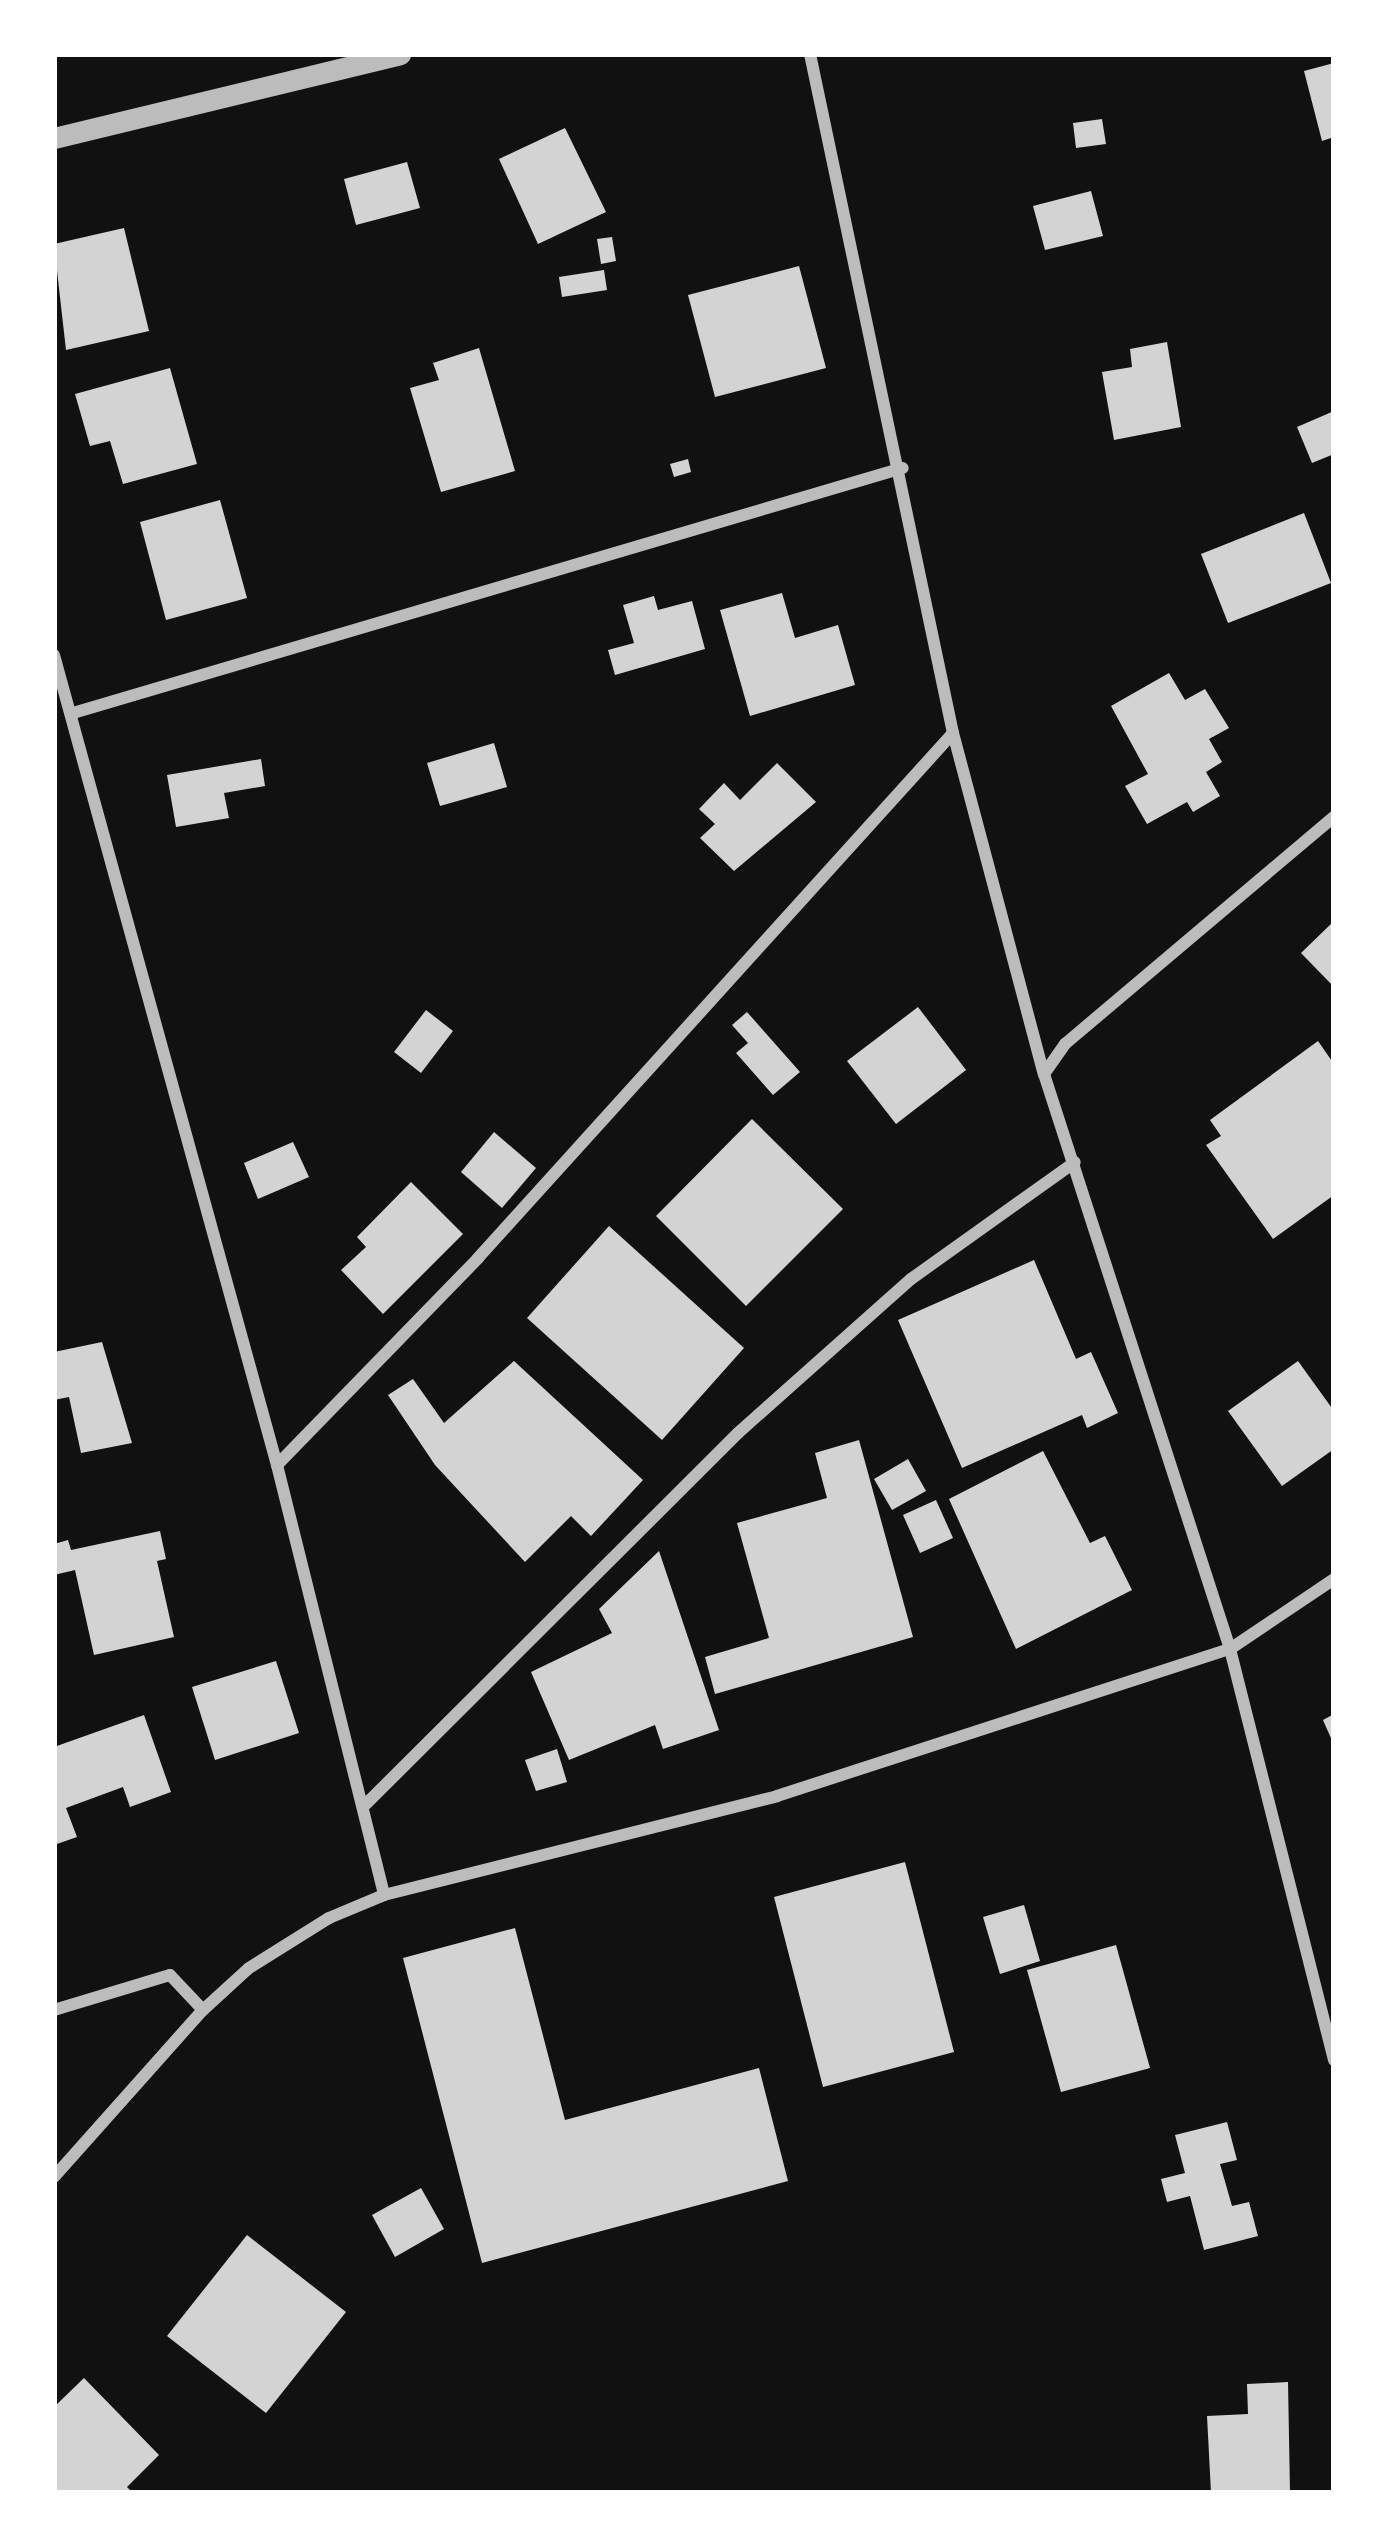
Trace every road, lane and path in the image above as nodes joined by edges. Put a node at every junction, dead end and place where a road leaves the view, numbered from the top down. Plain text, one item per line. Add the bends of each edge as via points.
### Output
1 (400, 54) edge
2 (810, 54) edge
3 (54, 138) edge
4 (903, 468) junction
5 (54, 655) edge
6 (73, 713) junction
7 (953, 733) junction
8 (1334, 817) edge
9 (1044, 1074) junction
10 (1076, 1162) junction
11 (277, 1465) junction
12 (1334, 1580) edge
13 (1230, 1649) junction
14 (366, 1804) junction
15 (383, 1895) junction
16 (54, 2010) edge
17 (203, 2010) junction
18 (1334, 2060) edge
19 (54, 2177) edge

1 - 3 street
2 - 4 street
4 - 6 street
4 - 7 street
5 - 6 street
6 - 11 street
7 - 9 street
7 - 11 street via 478,1258
8 - 9 street via 1065,1044
9 - 10 street
10 - 13 street
10 - 14 street via 911,1280 738,1433
11 - 14 street
12 - 13 street
13 - 15 street via 777,1796
13 - 18 street
14 - 15 street
15 - 17 street via 249,1968
16 - 17 street via 170,1975
17 - 19 street

